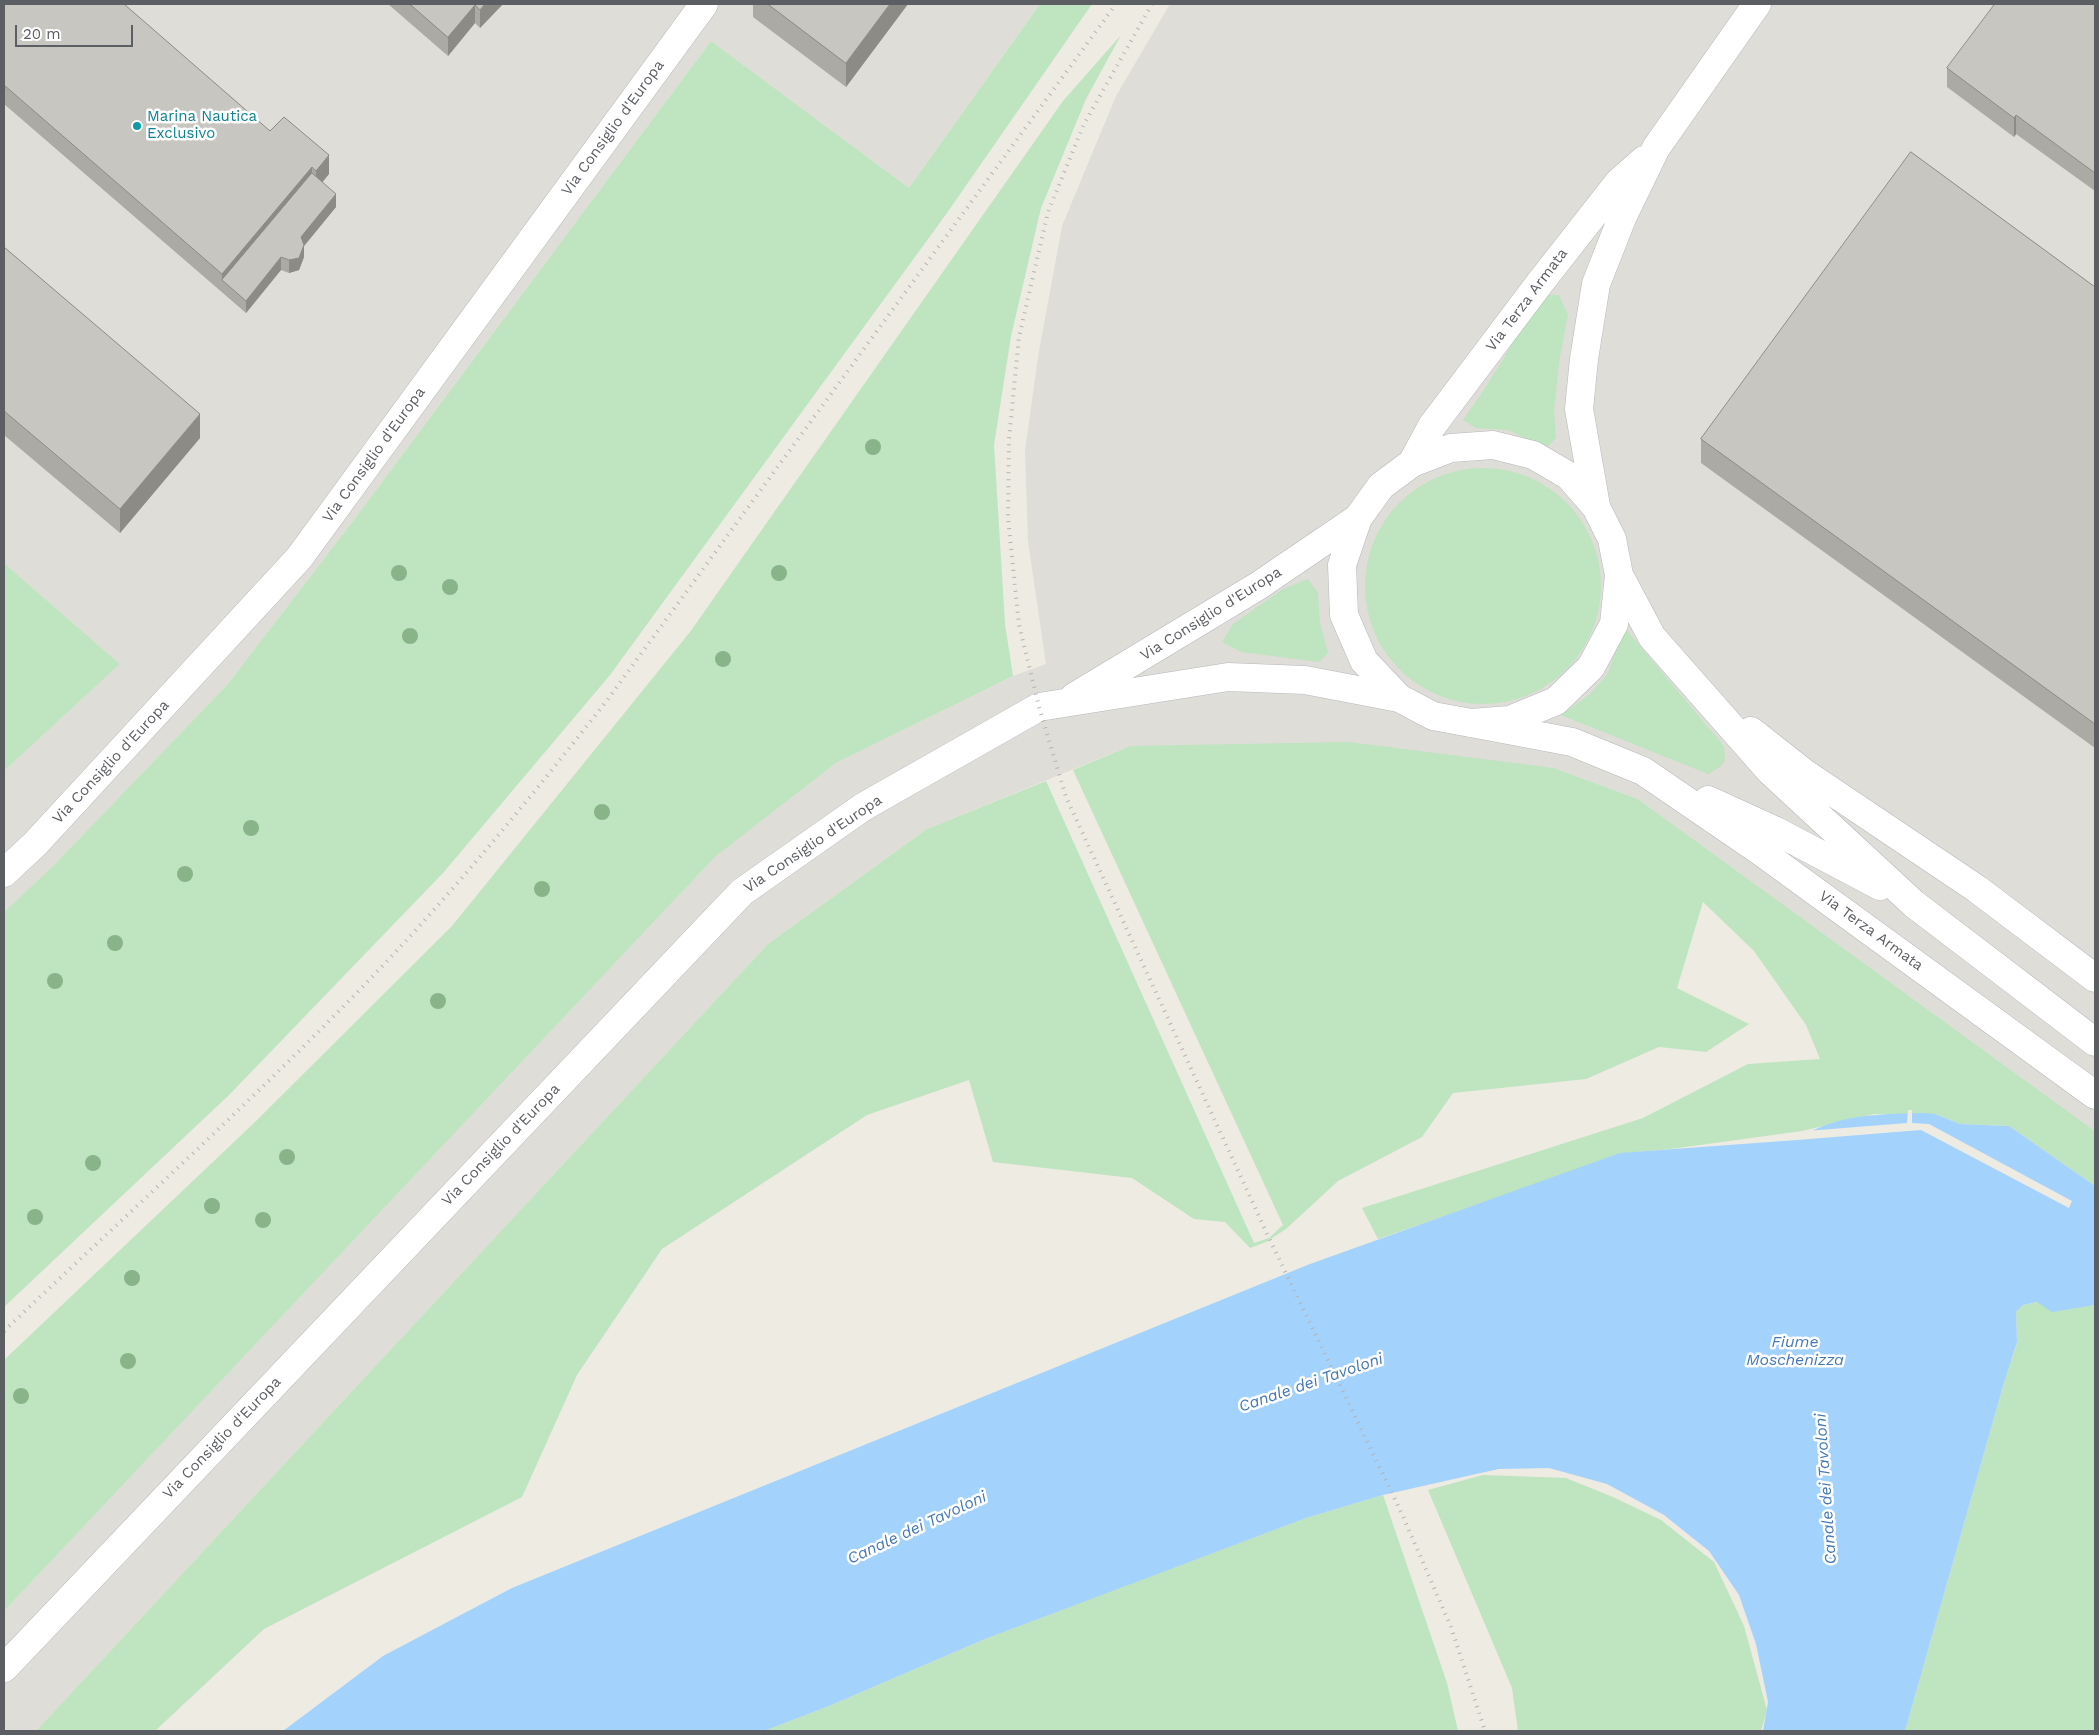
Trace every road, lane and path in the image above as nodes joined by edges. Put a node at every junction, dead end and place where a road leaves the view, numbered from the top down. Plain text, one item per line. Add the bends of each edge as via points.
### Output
1 (704, 4) edge
2 (1758, 4) edge
3 (1656, 148) junction
4 (1412, 463) junction
5 (1596, 507) junction
6 (1358, 518) junction
7 (1619, 575) junction
8 (1697, 689) junction
9 (1399, 698) junction
10 (1061, 704) junction
11 (1471, 723) junction
12 (1643, 771) junction
13 (4, 873) edge
14 (1914, 904) junction
15 (2095, 978) edge
16 (2095, 1042) edge
17 (2095, 1094) edge
18 (4, 1668) edge

1 - 13 street, Via Consiglio d'Europa via 299,558 35,844
2 - 3 street, Via Terza Armata
3 - 4 street, Via Terza Armata via 1619,182 1539,284 1432,426
3 - 5 street, Via Terza Armata via 1622,218 1596,284 1579,409
4 - 5 street, Via Terza Armata via 1452,448 1493,445 1533,455 1569,476
4 - 6 street, Via Terza Armata via 1381,486
5 - 7 street, Via Terza Armata via 1612,539
6 - 9 street, Via Terza Armata via 1342,565 1344,615 1364,661
6 - 10 street, Via Consiglio d'Europa via 1258,586
7 - 8 street, Via Terza Armata via 1652,636
7 - 11 street, Via Terza Armata via 1614,624 1591,667 1556,701 1510,720
8 - 14 street, Via Terza Armata via 1770,771
8 - 15 street, Via Terza Armata via 1803,772 1977,889
9 - 10 street, Via Consiglio d'Europa via 1305,680 1228,677
9 - 11 street, Via Terza Armata via 1433,716
10 - 18 street, Via Consiglio d'Europa via 1039,707 863,807 742,892
11 - 12 street, Via Terza Armata via 1572,742
12 - 14 street, Via Terza Armata via 1776,831
12 - 17 street, Via Terza Armata via 1760,851
14 - 16 street, Via Terza Armata

